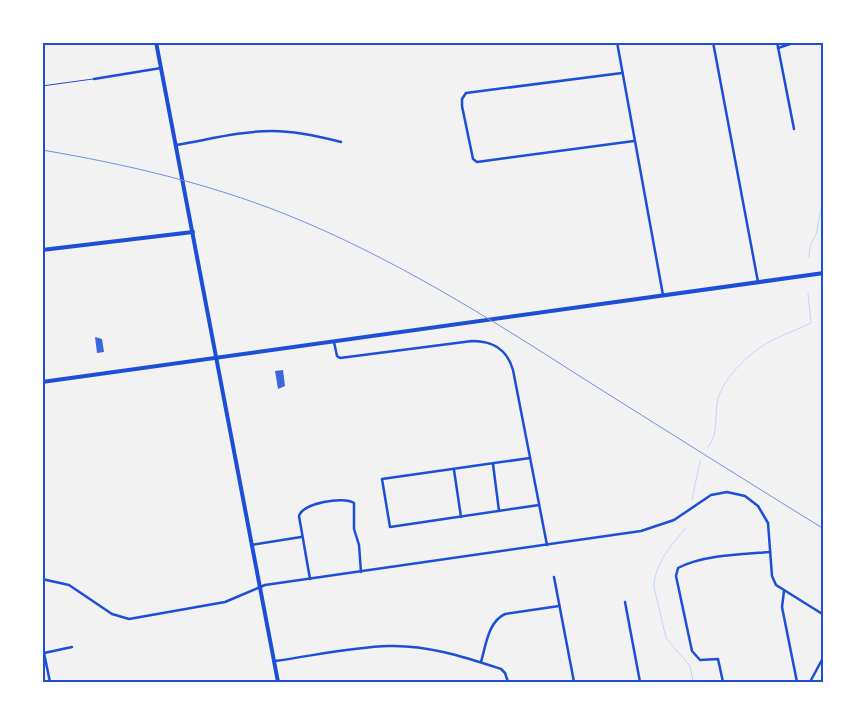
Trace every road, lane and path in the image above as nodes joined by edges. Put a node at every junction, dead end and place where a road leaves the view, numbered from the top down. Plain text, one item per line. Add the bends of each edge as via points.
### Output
1 (156, 42) edge
2 (616, 42) edge
3 (713, 42) edge
4 (777, 42) edge
5 (796, 42) edge
6 (778, 48) junction
7 (161, 68) junction
8 (622, 73) junction
9 (94, 79) joint
10 (42, 86) edge
11 (794, 129) dead end
12 (634, 141) junction
13 (341, 142) dead end
14 (176, 145) junction
15 (192, 232) junction
16 (42, 250) edge
17 (824, 273) edge
18 (758, 282) junction
19 (663, 296) junction
20 (334, 342) junction
21 (217, 359) junction
22 (42, 382) edge
23 (530, 458) junction
24 (493, 464) junction
25 (454, 470) junction
26 (539, 505) junction
27 (499, 511) junction
28 (460, 517) junction
29 (301, 537) junction
30 (547, 544) junction
31 (251, 545) junction
32 (770, 552) junction
33 (361, 572) junction
34 (554, 577) dead end
35 (310, 579) junction
36 (42, 580) edge
37 (259, 587) junction
38 (784, 591) junction
39 (625, 602) dead end
40 (559, 606) junction
41 (824, 615) edge
42 (72, 647) dead end
43 (43, 653) edge
44 (824, 656) edge
45 (273, 661) junction
46 (481, 663) junction
47 (50, 682) edge
48 (278, 682) edge
49 (508, 682) edge
50 (574, 682) edge
51 (640, 682) edge
52 (723, 682) edge
53 (797, 682) edge
54 (810, 682) edge

1 - 7 main road
2 - 8 street
3 - 18 street
4 - 6 street
5 - 6 street
6 - 11 street
7 - 9 street
7 - 14 main road
8 - 12 street
8 - 12 street via 466,94 462,106 475,161
9 - 10 lane
12 - 19 street
13 - 14 street via 297,132 272,131 245,132
14 - 15 main road
15 - 16 main road
15 - 21 main road
17 - 18 main road
18 - 19 main road
19 - 20 main road
20 - 21 main road
20 - 23 street via 340,358 472,341 495,345 511,363
21 - 22 main road
21 - 31 main road
23 - 24 street
23 - 26 street
24 - 25 street
24 - 27 street
25 - 28 street
25 - 28 street via 382,479 390,527
26 - 27 street
26 - 30 street
27 - 28 street
29 - 31 street
29 - 33 street via 300,512 310,505 347,500 354,503 354,529
29 - 35 street
30 - 32 street via 656,527 674,520 711,495 727,492 745,496 762,511 769,528
30 - 33 street
31 - 37 main road
32 - 38 street via 772,576
32 - 52 street via 688,563 678,568 676,576 692,651 700,660 718,660
33 - 35 street
34 - 40 street
35 - 37 street
36 - 37 street via 69,585 112,614 129,619 225,602
37 - 45 main road
38 - 41 street
38 - 53 street via 782,607
39 - 51 street
40 - 46 street via 498,617 492,624
40 - 50 street
42 - 43 street
43 - 47 street
44 - 54 street
45 - 46 street via 389,646 434,650
45 - 48 main road
46 - 49 street via 505,673

